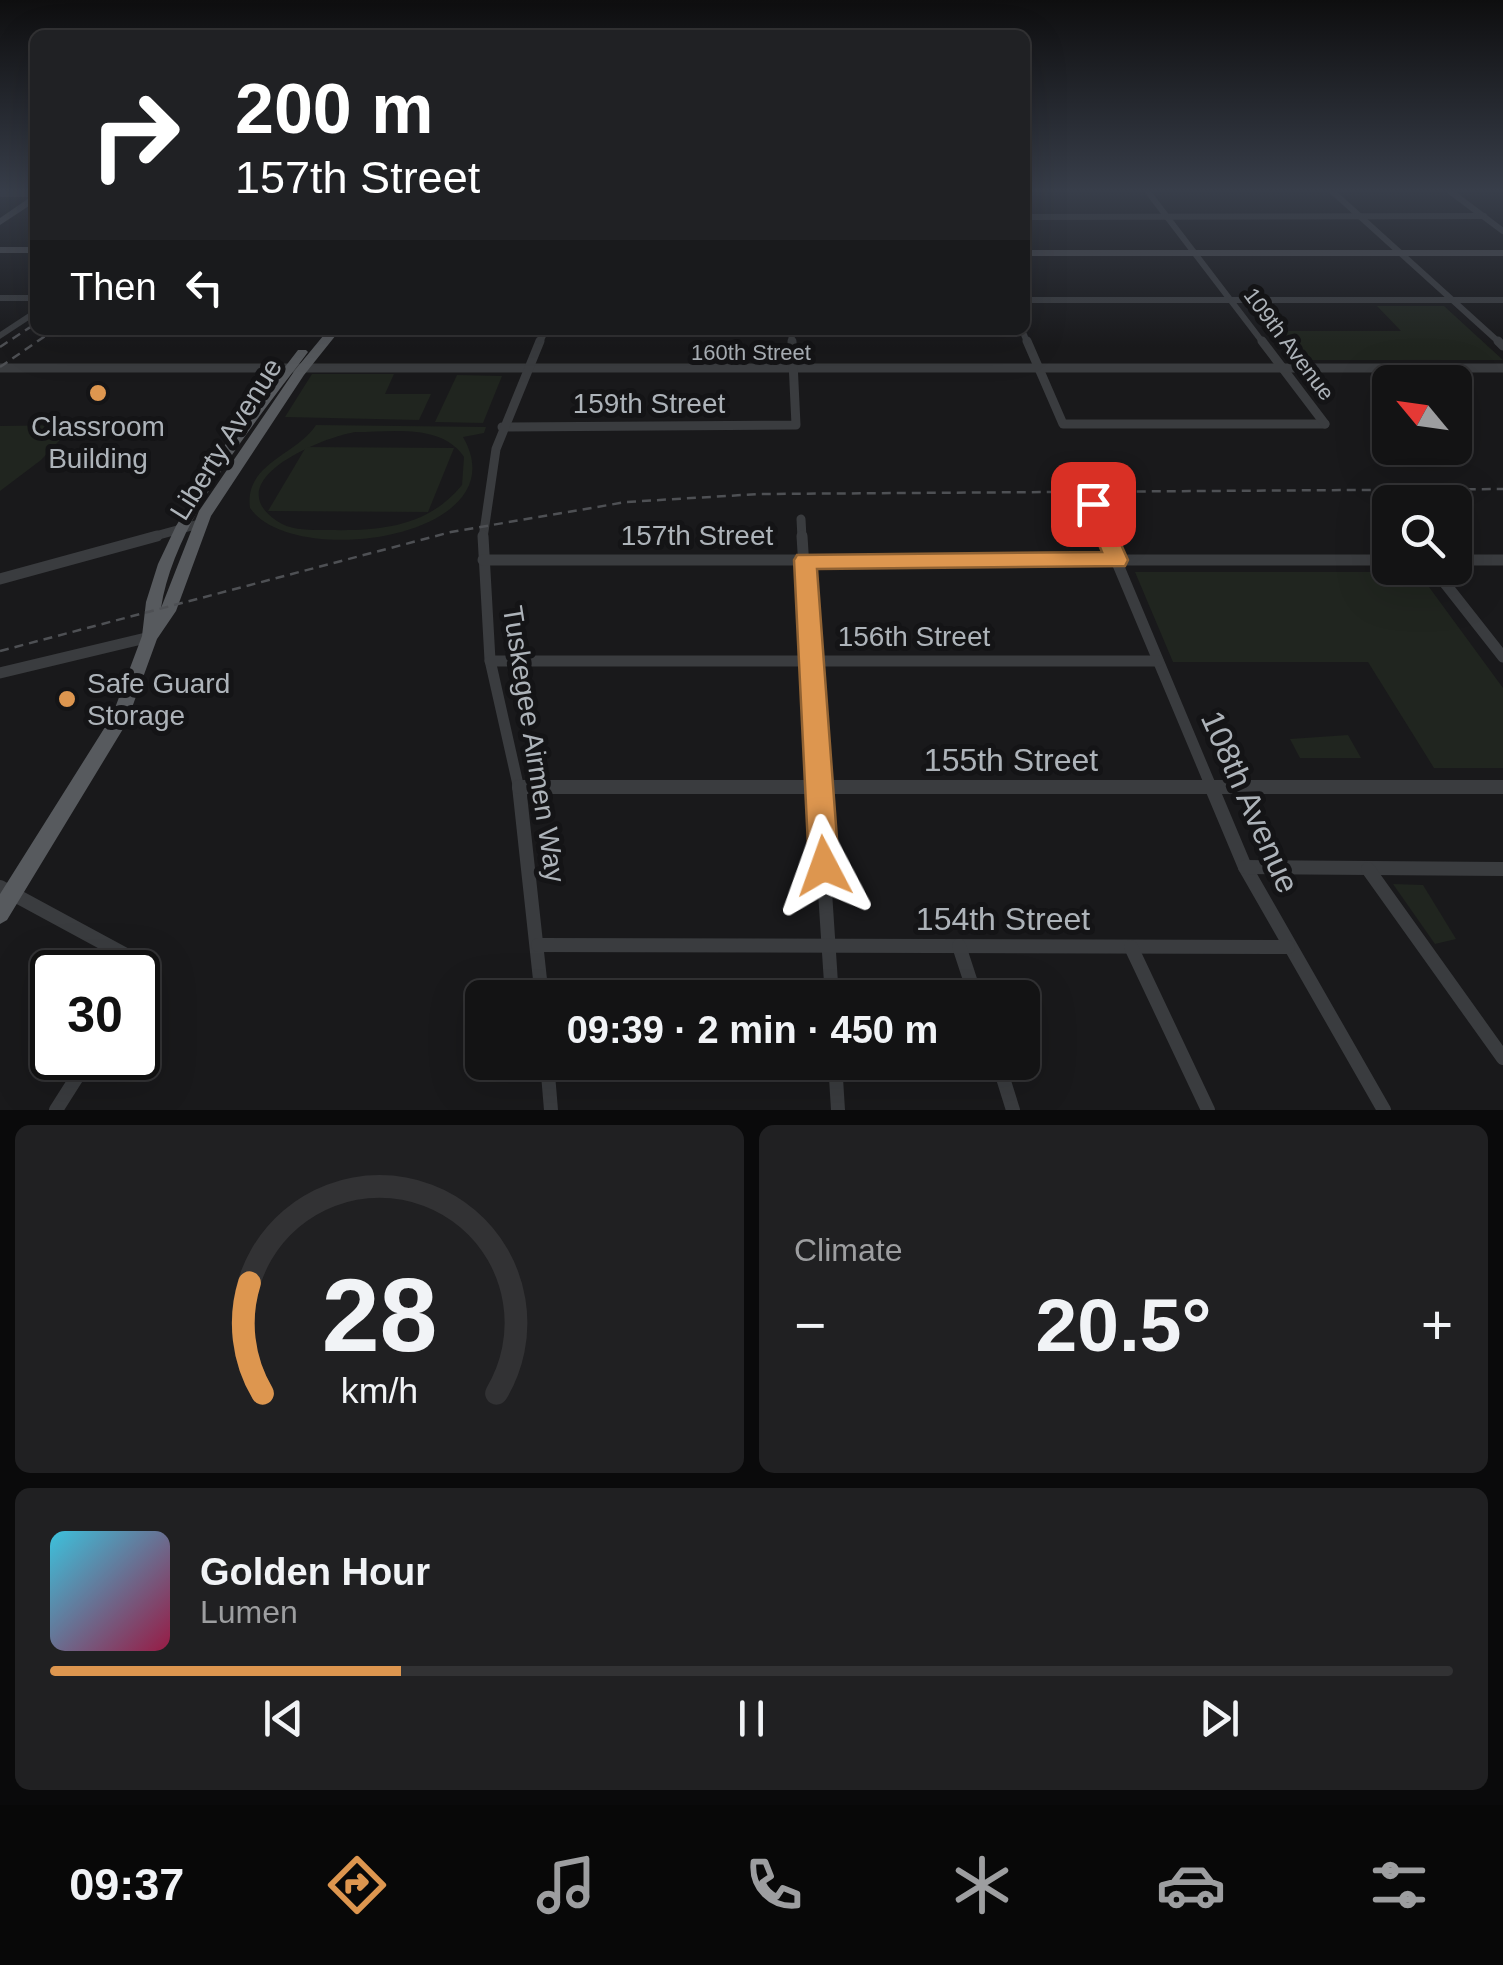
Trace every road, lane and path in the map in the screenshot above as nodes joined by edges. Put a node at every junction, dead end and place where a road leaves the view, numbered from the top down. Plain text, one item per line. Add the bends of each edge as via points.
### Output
1 (1187, 244) edge
2 (1389, 244) edge
3 (0, 250) edge
4 (30, 250) edge
5 (1030, 253) edge
6 (1194, 253) junction
7 (1398, 253) junction
8 (1503, 253) edge
9 (0, 298) edge
10 (30, 298) edge
11 (1030, 300) edge
12 (1230, 300) junction
13 (1451, 300) junction
14 (1503, 300) edge
15 (30, 315) edge
16 (318, 335) edge
17 (329, 335) edge
18 (543, 335) edge
19 (791, 335) edge
20 (1024, 335) edge
21 (0, 336) edge
22 (1503, 346) edge
23 (0, 368) edge
24 (297, 368) junction
25 (1283, 368) junction
26 (1503, 368) edge
27 (793, 369) junction
28 (1038, 369) junction
29 (524, 370) junction
30 (502, 427) junction
31 (1093, 504) dead end
32 (801, 519) dead end
33 (190, 526) junction
34 (483, 560) junction
35 (805, 560) junction
36 (1117, 560) junction
37 (1372, 560) edge
38 (1472, 560) edge
39 (1503, 560) edge
40 (0, 580) edge
41 (1447, 585) edge
42 (150, 637) junction
43 (1503, 656) edge
44 (490, 661) junction
45 (812, 661) junction
46 (1158, 661) junction
47 (0, 673) edge
48 (520, 787) junction
49 (1211, 787) junction
50 (1503, 787) edge
51 (819, 788) junction
52 (1245, 867) junction
53 (1368, 868) junction
54 (1503, 869) edge
55 (4, 898) edge
56 (538, 945) junction
57 (959, 946) junction
58 (829, 947) junction
59 (1131, 947) junction
60 (1288, 947) junction
61 (101, 950) edge
62 (541, 980) edge
63 (831, 980) edge
64 (970, 980) edge
65 (1503, 1058) edge
66 (75, 1080) edge
67 (548, 1080) edge
68 (836, 1080) edge
69 (1004, 1080) edge
70 (56, 1110) edge
71 (551, 1110) edge
72 (838, 1110) edge
73 (1014, 1110) edge
74 (1208, 1110) edge
75 (1384, 1110) edge

1 - 6 street, 109th Avenue
2 - 7 street
3 - 4 main road
5 - 6 main road
6 - 7 main road
6 - 12 street, 109th Avenue
7 - 8 main road
7 - 13 street
9 - 10 street
11 - 12 street
12 - 13 street
12 - 25 street, 109th Avenue
13 - 14 street
13 - 22 street
15 - 21 street
16 - 24 main road, Liberty Avenue
17 - 24 main road, Liberty Avenue
18 - 29 street, Tuskegee Airmen Way
19 - 27 street
20 - 28 street
23 - 24 street, 160th Street
24 - 29 street, 160th Street
24 - 33 main road, Liberty Avenue
25 - 26 street, 160th Street
25 - 28 street, 160th Street
25 - 28 street, 109th Avenue via 1325,424 1063,424
27 - 28 street, 160th Street
27 - 29 street, 160th Street
27 - 30 street, 159th Street via 796,425
29 - 30 street, Tuskegee Airmen Way
30 - 34 street, Tuskegee Airmen Way via 482,513
31 - 36 street, 108th Avenue
32 - 35 street
33 - 40 street
33 - 42 main road, Liberty Avenue via 150,614
34 - 35 street, 157th Street
34 - 44 street, Tuskegee Airmen Way
35 - 36 street, 157th Street
35 - 45 street
36 - 37 street, 157th Street
36 - 46 street, 108th Avenue
38 - 39 street
41 - 43 street
42 - 47 street
42 - 55 main road, Liberty Avenue via 116,728
44 - 45 street, 156th Street
44 - 48 street, Tuskegee Airmen Way
45 - 46 street, 156th Street
45 - 51 street
46 - 49 street, 108th Avenue
48 - 51 street, 155th Street
48 - 56 street, Tuskegee Airmen Way
49 - 50 street, 155th Street
49 - 51 street, 155th Street
49 - 52 street, 108th Avenue
51 - 58 street
52 - 53 street
52 - 60 street, 108th Avenue
53 - 54 street
53 - 65 street
55 - 61 street
56 - 58 street, 154th Street
56 - 62 street, Tuskegee Airmen Way
57 - 58 street, 154th Street
57 - 59 street, 154th Street
57 - 64 street
58 - 63 street
59 - 60 street, 154th Street
59 - 74 street
60 - 75 street, 108th Avenue
66 - 70 street
67 - 71 street
68 - 72 street
69 - 73 street

